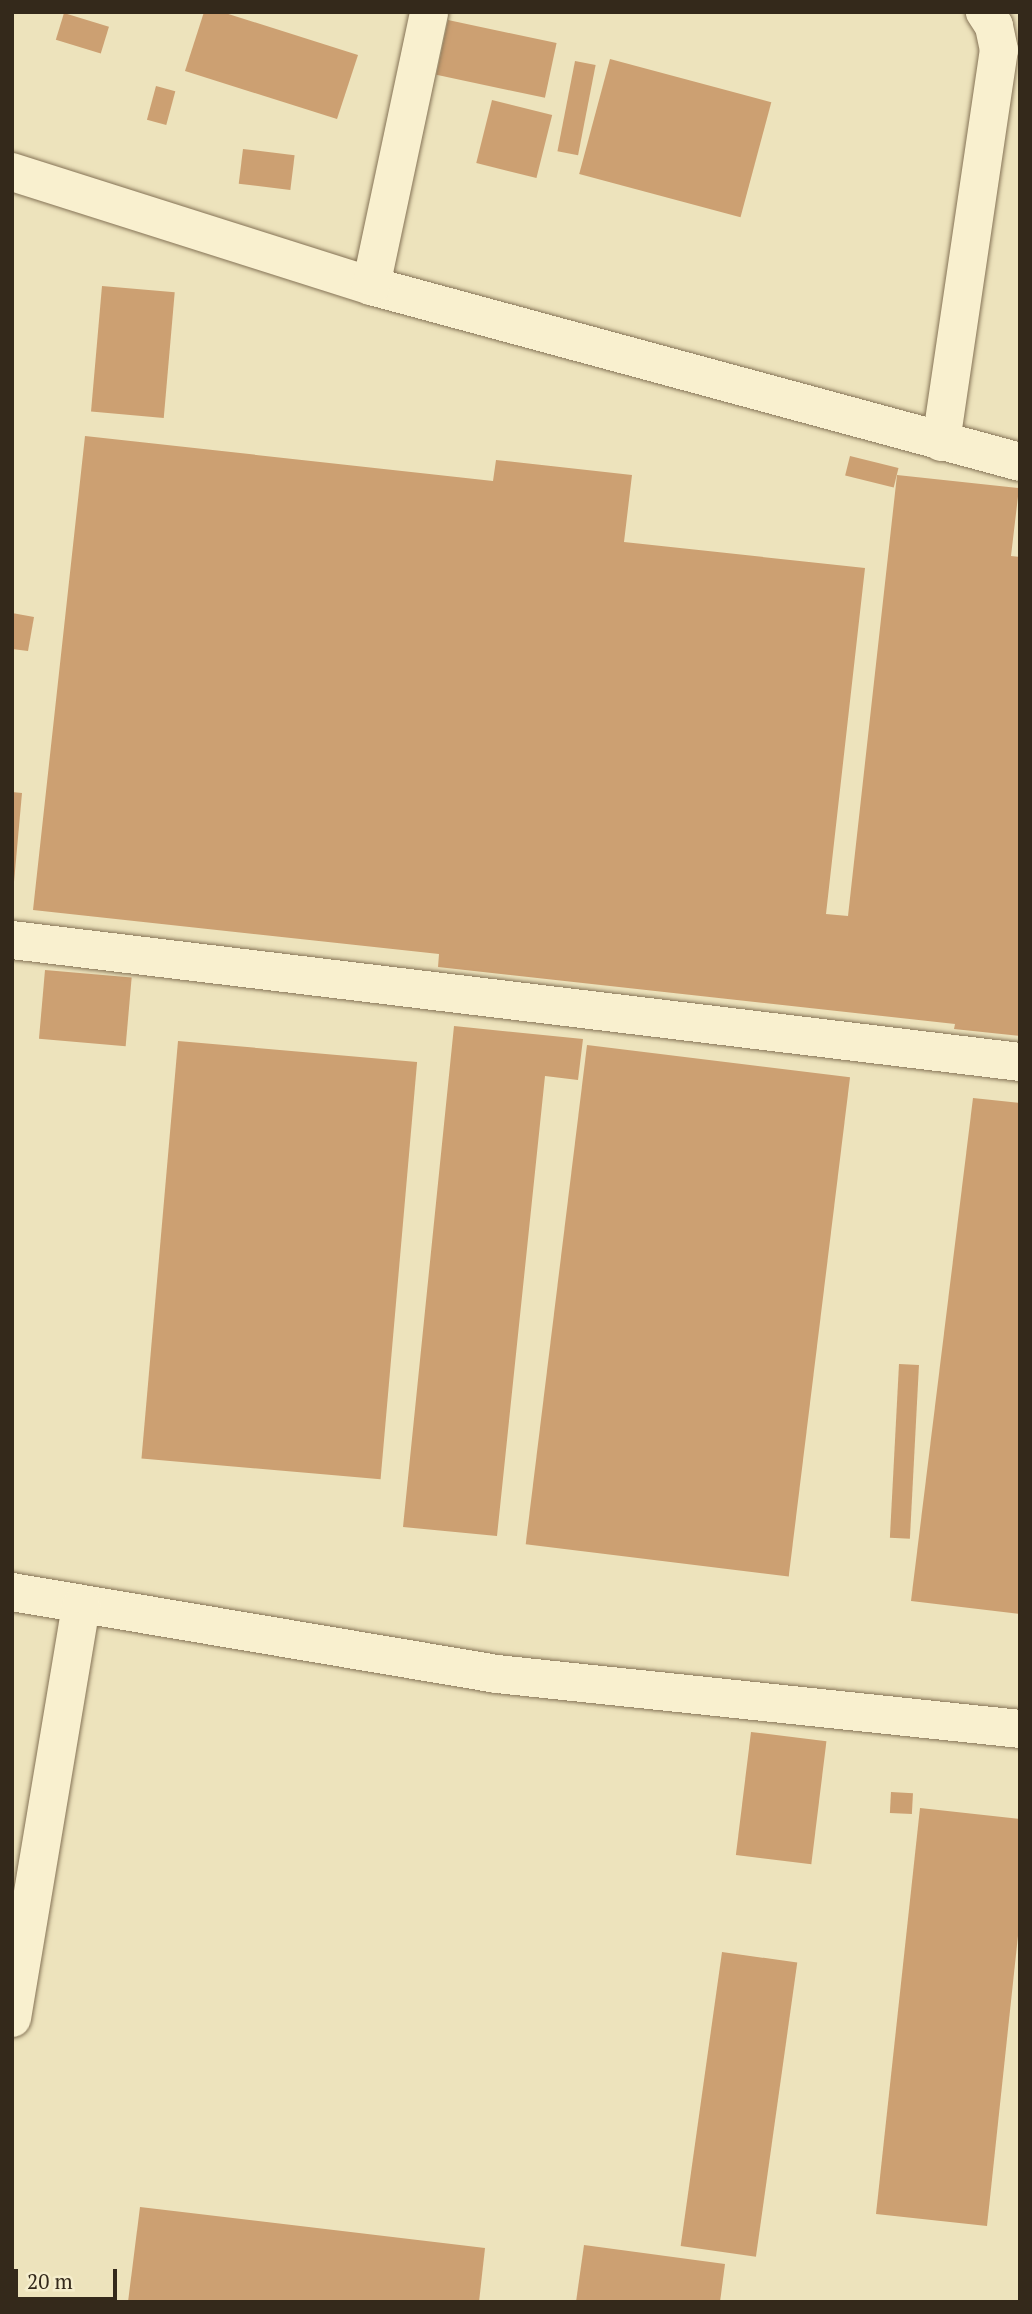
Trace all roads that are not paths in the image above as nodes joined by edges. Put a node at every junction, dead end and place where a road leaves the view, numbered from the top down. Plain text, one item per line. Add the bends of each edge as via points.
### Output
1 (429, 12) edge
2 (985, 12) edge
3 (12, 172) edge
4 (371, 286) junction
5 (941, 442) junction
6 (1020, 462) edge
7 (12, 940) edge
8 (1020, 1062) edge
9 (12, 1592) edge
10 (81, 1606) junction
11 (1020, 1729) edge
12 (12, 2018) edge

1 - 4 street
2 - 5 street via 994,26 999,50
3 - 4 street
4 - 5 street
5 - 6 street
7 - 8 street
9 - 10 street
10 - 11 street via 497,1674
10 - 12 street

